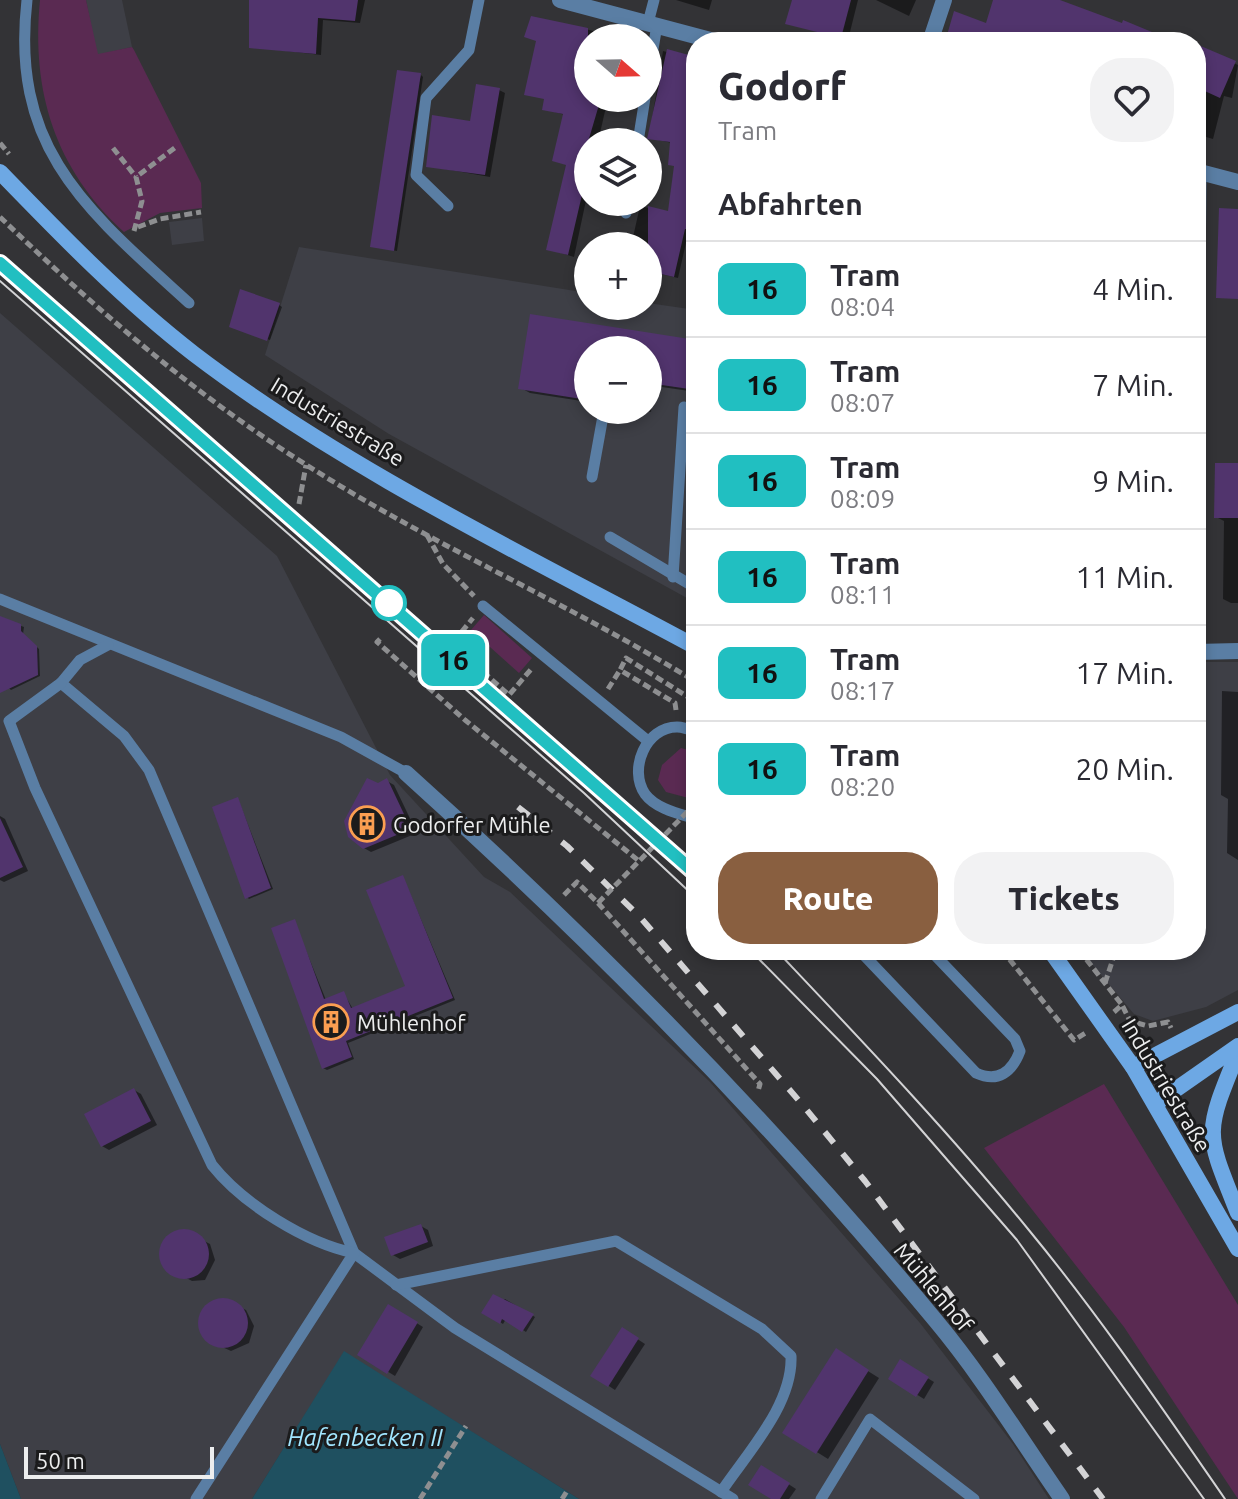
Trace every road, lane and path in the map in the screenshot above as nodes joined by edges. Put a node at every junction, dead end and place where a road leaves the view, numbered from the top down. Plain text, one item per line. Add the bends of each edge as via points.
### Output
1 (27, 0) edge
2 (479, 0) edge
3 (560, 0) edge
4 (654, 0) edge
5 (944, 0) edge
6 (652, 24) joint
7 (662, 27) edge
8 (933, 32) edge
9 (686, 33) edge
10 (0, 143) edge
11 (176, 147) dead end
12 (113, 148) dead end
13 (18, 165) dead end
14 (0, 172) edge
15 (1206, 173) edge
16 (136, 177) junction
17 (1238, 182) edge
18 (448, 206) dead end
19 (201, 212) dead end
20 (137, 228) junction
21 (124, 244) junction
22 (189, 303) dead end
23 (684, 407) dead end
24 (602, 424) edge
25 (306, 465) dead end
26 (592, 477) dead end
27 (299, 504) dead end
28 (610, 537) dead end
29 (673, 577) junction
30 (686, 583) edge
31 (0, 599) edge
32 (483, 606) joint
33 (459, 635) dead end
34 (380, 639) dead end
35 (686, 641) edge
36 (108, 645) junction
37 (1238, 651) edge
38 (1206, 652) edge
39 (541, 657) junction
40 (620, 670) junction
41 (686, 676) edge
42 (61, 683) junction
43 (609, 687) dead end
44 (686, 696) edge
45 (675, 703) dead end
46 (4, 722) edge
47 (686, 729) edge
48 (648, 741) junction
49 (406, 773) joint
50 (686, 813) edge
51 (686, 816) edge
52 (639, 861) junction
53 (564, 895) dead end
54 (598, 903) junction
55 (869, 960) edge
56 (940, 960) edge
57 (1010, 960) edge
58 (1057, 960) edge
59 (1087, 960) edge
60 (1113, 960) edge
61 (1105, 983) junction
62 (1122, 1005) dead end
63 (1238, 1012) edge
64 (1074, 1040) dead end
65 (1238, 1046) edge
66 (1238, 1052) edge
67 (1133, 1067) junction
68 (760, 1084) dead end
69 (1155, 1104) junction
70 (1238, 1213) edge
71 (1238, 1249) edge
72 (354, 1253) junction
73 (396, 1285) junction
74 (466, 1426) dead end
75 (567, 1491) dead end
76 (721, 1492) junction
77 (196, 1499) edge
78 (420, 1499) edge
79 (562, 1499) edge
80 (733, 1499) edge
81 (821, 1499) edge
82 (974, 1499) edge
83 (1062, 1499) edge

1 - 21 lane via 22,41 26,88 44,140 68,183
2 - 18 lane via 469,50 426,98 416,175
3 - 6 street
4 - 6 lane
5 - 8 street
7 - 9 street
10 - 13 path
11 - 16 path
12 - 16 path
14 - 35 main road, Industriestraße via 92,268 194,354 295,425
15 - 17 street
16 - 20 path via 142,201
19 - 20 path
20 - 21 path
21 - 22 lane
23 - 29 lane
24 - 26 lane
25 - 27 path
28 - 29 lane
29 - 30 lane
31 - 36 lane, Mühlenhof
32 - 39 lane
32 - 41 path via 443,564 426,534
33 - 39 path via 455,644 509,695
34 - 52 path via 377,642 465,720
36 - 42 lane via 80,660
36 - 49 lane, Mühlenhof via 341,737
37 - 38 street
39 - 48 lane
40 - 43 path
40 - 44 path via 626,658
40 - 45 path
42 - 46 lane
42 - 72 lane via 124,736 149,770
46 - 72 lane via 212,1165 249,1201 331,1248
47 - 48 lane via 660,731
48 - 51 lane via 637,770 645,794
49 - 83 street, Mühlenhof via 745,1102 939,1323
50 - 52 path, bridge
52 - 54 path, bridge
53 - 54 path via 577,882
54 - 68 path
55 - 56 lane via 976,1073 1001,1077 1020,1051 1015,1039
57 - 64 path
58 - 67 main road, Industriestraße
59 - 61 path
60 - 61 path
61 - 62 path
63 - 67 main road
65 - 69 main road
66 - 70 main road via 1211,1126 1211,1145
67 - 69 main road, Industriestraße
69 - 71 main road, Industriestraße
72 - 73 lane
72 - 77 lane
73 - 76 lane via 455,1328
73 - 76 lane via 616,1241 762,1329 791,1356 792,1374
74 - 78 path
75 - 79 path
76 - 80 lane
81 - 82 lane via 870,1419

